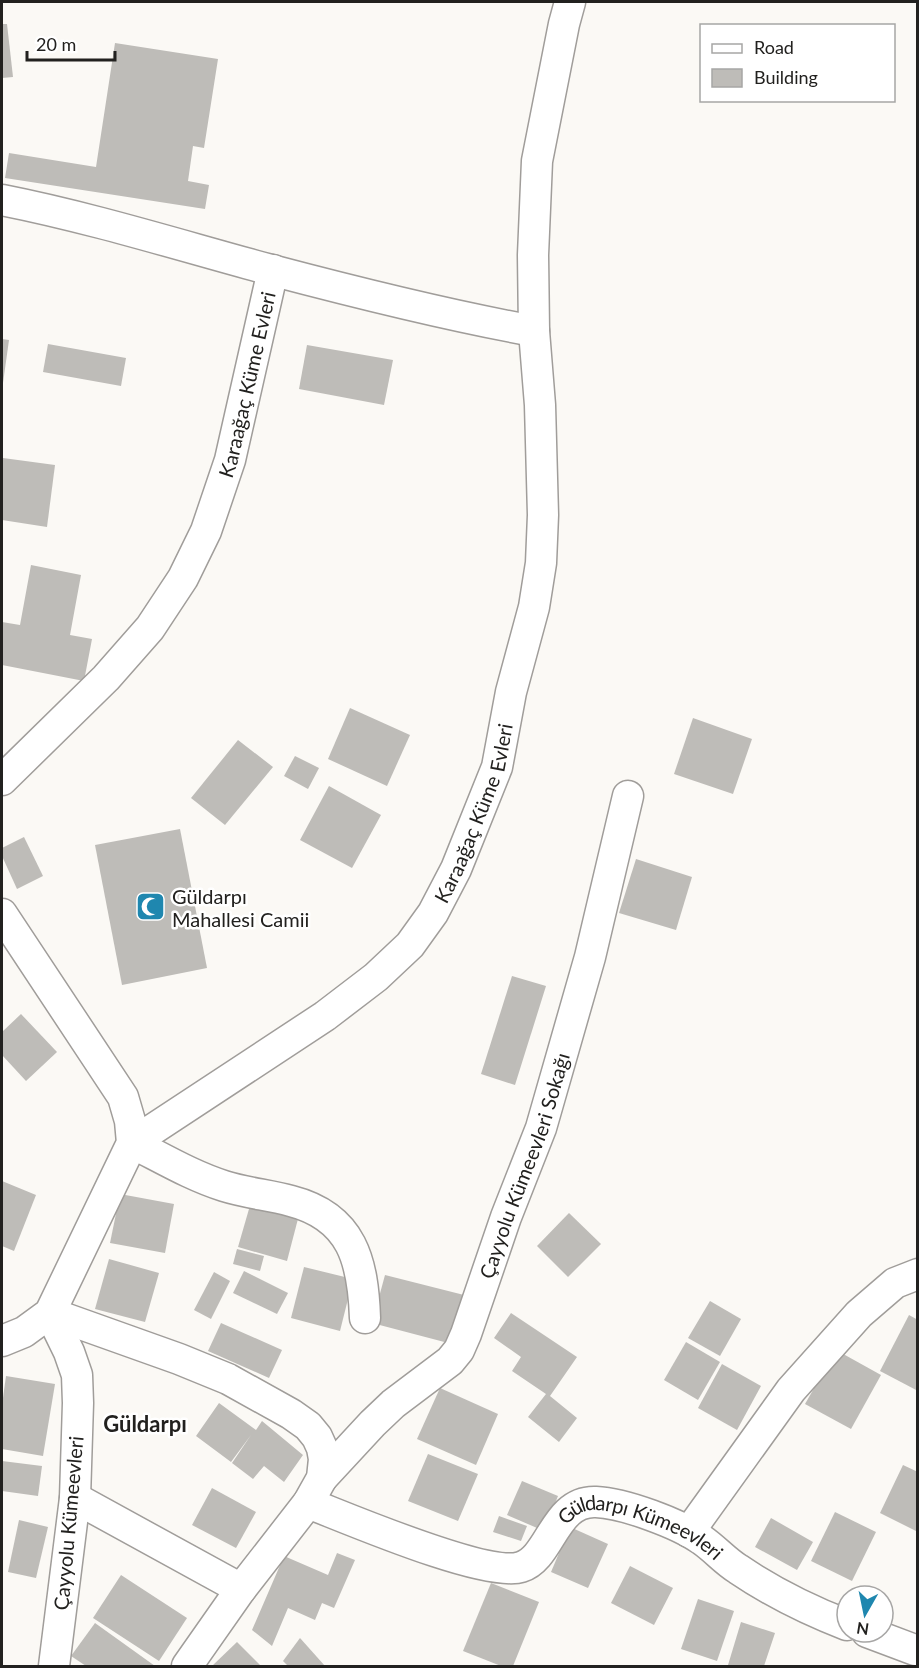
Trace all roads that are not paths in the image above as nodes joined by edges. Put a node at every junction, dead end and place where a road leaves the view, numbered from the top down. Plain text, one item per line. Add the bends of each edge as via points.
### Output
1 (570, 2) edge
2 (2, 200) edge
3 (273, 270) junction
4 (534, 331) junction
5 (2, 780) edge
6 (628, 795) dead end
7 (2, 914) edge
8 (132, 1143) junction
9 (918, 1274) edge
10 (50, 1313) junction
11 (365, 1318) dead end
12 (13, 1336) edge
13 (2, 1359) edge
14 (315, 1491) junction
15 (75, 1498) junction
16 (690, 1532) junction
17 (241, 1589) junction
18 (835, 1620) edge
19 (890, 1644) edge
20 (911, 1655) edge
21 (54, 1666) edge
22 (187, 1666) edge

1 - 4 street, Karaağaç Küme Evleri via 537,161
2 - 3 street, Karaağaç Küme Evleri
3 - 4 street, Karaağaç Küme Evleri via 451,315
3 - 5 street, Karaağaç Küme Evleri via 230,460 206,531 183,578 150,628 106,678
4 - 8 street, Karaağaç Küme Evleri via 543,504 541,563 497,767 456,869 433,913 410,945 376,977 325,1016
6 - 14 street, Çayyolu Kümeevleri Sokağı via 590,957 541,1128 459,1350 372,1423
7 - 8 street via 123,1097
8 - 10 street
8 - 11 street via 198,1177 293,1201 330,1218 343,1231 355,1253 364,1287
9 - 16 street via 895,1283 859,1314 791,1390
10 - 12 street
10 - 14 street via 228,1379 291,1414 317,1437 324,1458
10 - 15 street, Çayyolu Kümeevleri via 77,1375
12 - 13 street
14 - 16 street, Güldarpı Kümeevleri via 429,1549 505,1568 521,1567 532,1560 571,1509 582,1502 630,1509
14 - 17 street, Çayyolu Kümeevleri Sokağı
15 - 17 street
15 - 21 street, Çayyolu Kümeevleri
16 - 18 street, Güldarpı Kümeevleri via 735,1568 788,1600
17 - 22 street, Çayyolu Kümeevleri Sokağı
19 - 20 street

